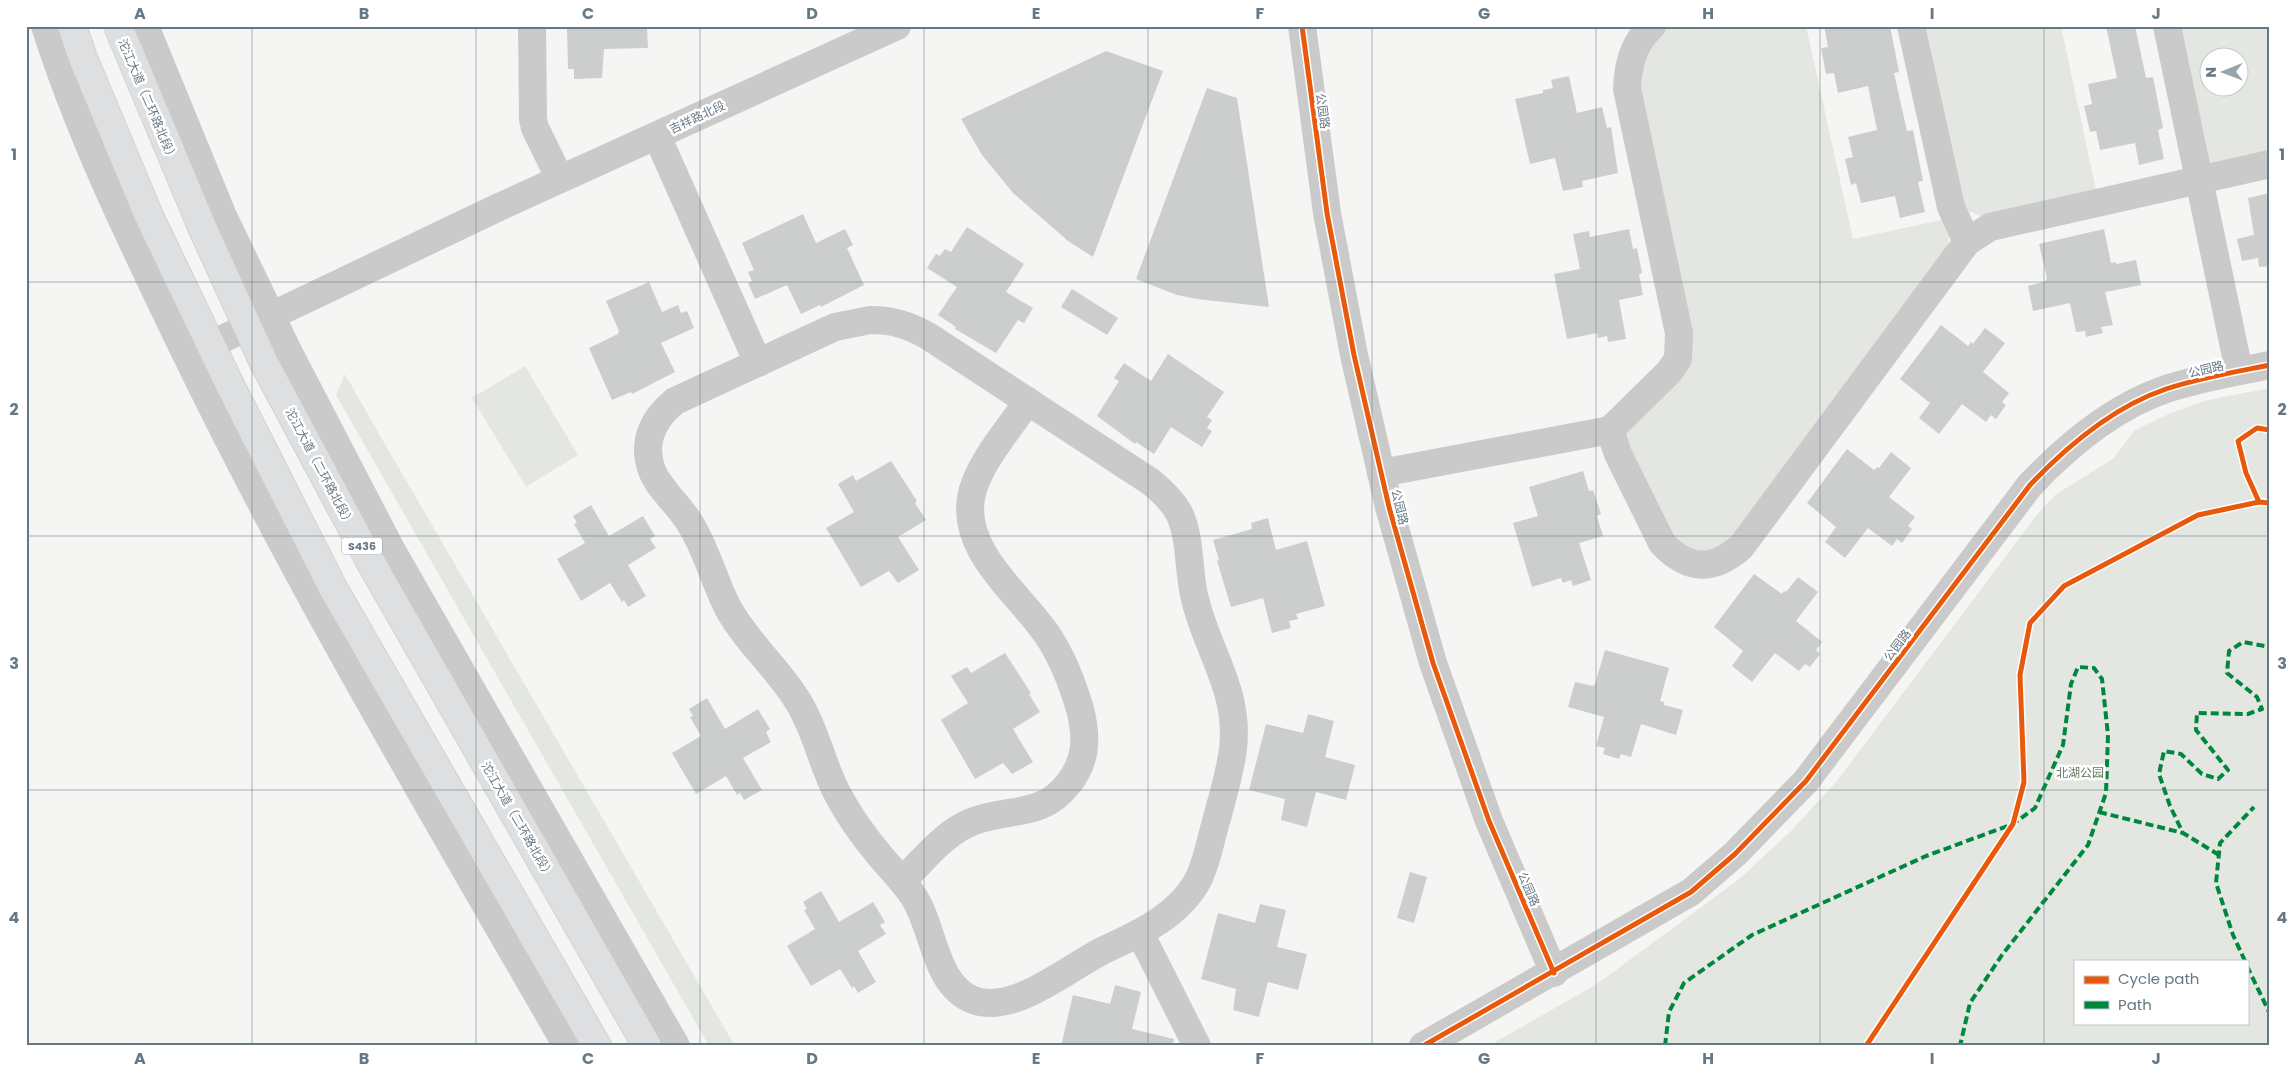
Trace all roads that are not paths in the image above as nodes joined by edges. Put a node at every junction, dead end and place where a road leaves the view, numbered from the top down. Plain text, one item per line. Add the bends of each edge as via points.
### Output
1 (45, 26) edge
2 (72, 26) edge
3 (118, 26) edge
4 (145, 26) edge
5 (532, 26) edge
6 (897, 26) edge
7 (1302, 26) edge
8 (1652, 26) edge
9 (1911, 26) edge
10 (2167, 26) edge
11 (657, 136) junction
12 (2270, 164) edge
13 (560, 180) junction
14 (2199, 180) junction
15 (1967, 242) junction
16 (259, 321) junction
17 (198, 350) junction
18 (758, 363) junction
19 (2270, 365) edge
20 (2239, 371) junction
21 (1028, 401) junction
22 (1610, 430) junction
23 (1381, 473) junction
24 (902, 882) junction
25 (1140, 933) junction
26 (1554, 973) junction
27 (568, 1046) edge
28 (597, 1046) edge
29 (647, 1046) edge
30 (676, 1046) edge
31 (1197, 1046) edge
32 (1423, 1046) edge

1 - 17 street via 58,67 124,228
2 - 17 highway via 149,216
3 - 16 highway, 沱江大道（二环路北段） / S436 via 202,227
4 - 16 street via 223,216
5 - 13 street via 533,119
6 - 11 street, 吉祥路北段
7 - 23 street, 公园路 via 1327,213 1350,338
8 - 22 street via 1635,48 1628,69 1627,89 1680,333 1680,346 1678,359 1669,372
9 - 15 street via 1951,207
10 - 14 street
11 - 13 street, 吉祥路北段
11 - 18 street
12 - 14 street
13 - 16 street, 吉祥路北段
14 - 15 street via 1990,228
14 - 20 street
15 - 22 street via 1741,547 1729,557 1714,564 1700,565 1673,555 1662,543 1618,454
16 - 17 street, 吉祥路北段
16 - 29 highway, 沱江大道（二环路北段） / S436 via 264,363 371,564
16 - 30 street
17 - 27 street via 313,602
17 - 28 highway
18 - 21 street via 835,327 854,322 889,320 928,336
18 - 24 street via 675,401 663,411 654,423 649,439 648,456 652,472 692,526 730,611 799,703 836,792 848,812
19 - 20 street, 公园路
20 - 26 street, 公园路 via 2165,390 2099,424 2061,453 2030,485 1806,781 1773,818 1692,892
21 - 24 street via 977,478 970,500 972,520 976,538 988,560 1046,633 1064,665 1085,726 1086,746 1080,768 1056,798 1040,807 986,817 955,830
21 - 25 street via 1168,496 1179,513 1194,599 1230,698 1234,743 1205,862 1190,893 1163,918
22 - 23 street
23 - 26 street, 公园路 via 1433,663 1489,821
24 - 25 street via 922,911 942,969 951,984 977,1001 1011,1001
25 - 31 street
26 - 32 street, 公园路

